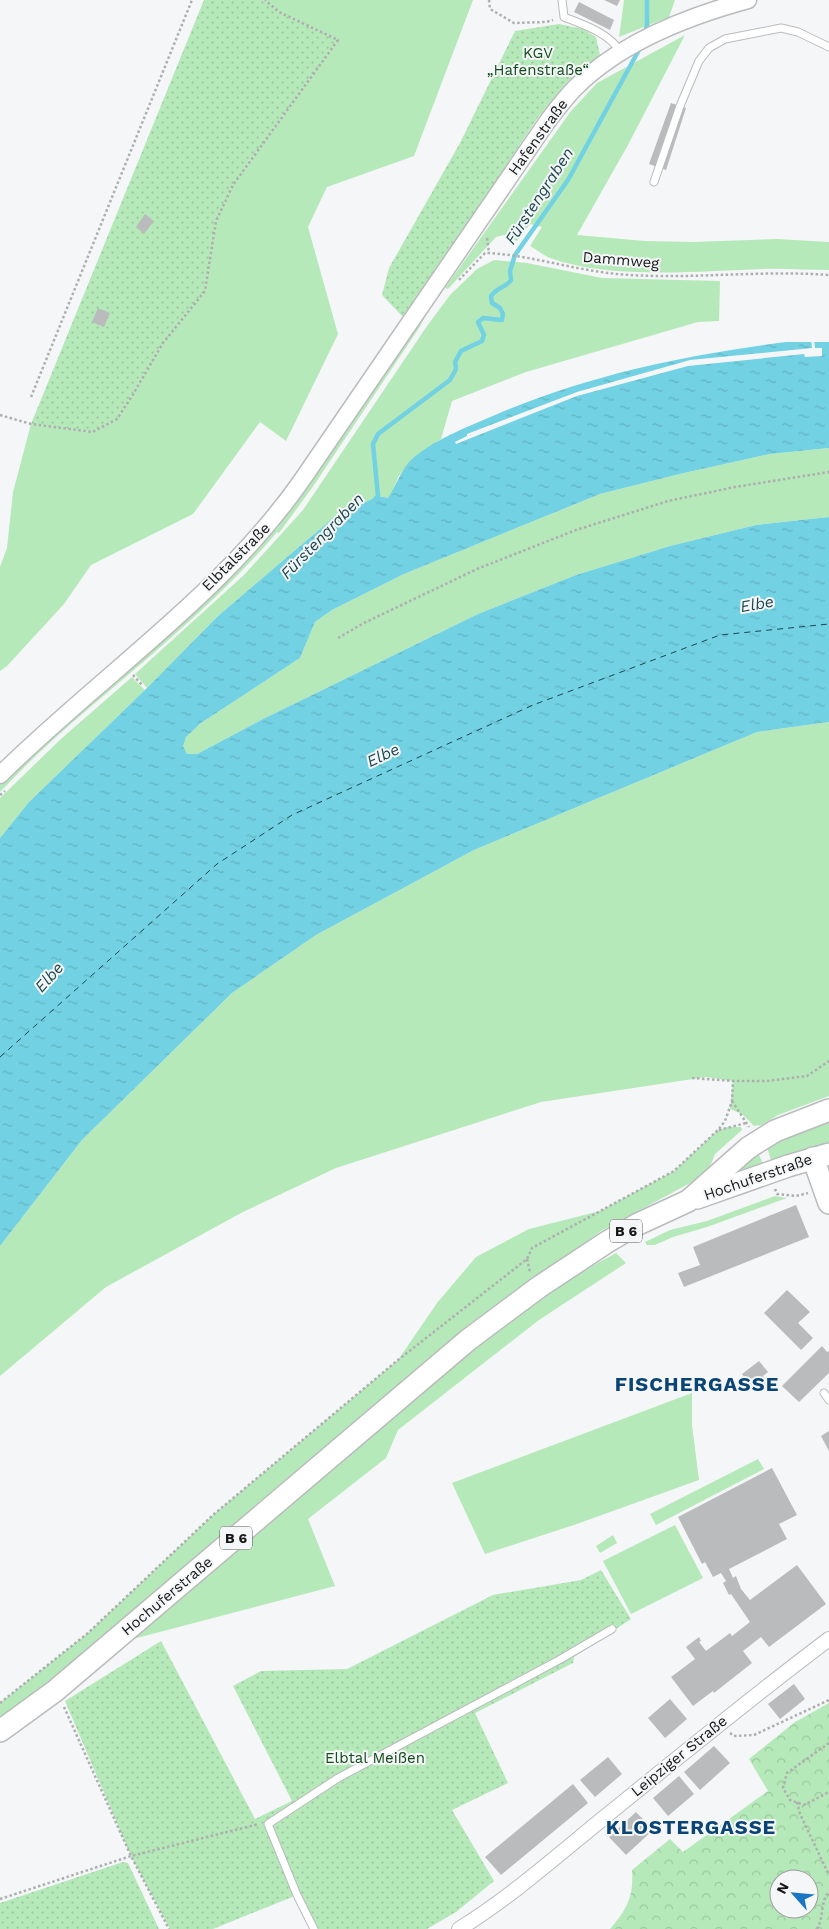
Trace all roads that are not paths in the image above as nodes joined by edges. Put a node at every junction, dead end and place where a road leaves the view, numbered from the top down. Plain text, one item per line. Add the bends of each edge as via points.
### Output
1 (562, 0) edge
2 (748, 0) edge
3 (726, 3) edge
4 (829, 47) edge
5 (621, 53) junction
6 (654, 182) dead end
7 (428, 301) joint
8 (0, 775) edge
9 (829, 1110) edge
10 (821, 1156) edge
11 (688, 1201) junction
12 (829, 1203) edge
13 (824, 1393) dead end
14 (829, 1400) edge
15 (612, 1629) dead end
16 (829, 1639) edge
17 (0, 1731) edge
18 (314, 1929) edge
19 (459, 1929) edge

1 - 5 lane via 564,16 590,27 616,44
2 - 3 street, Hafenstraße
3 - 5 street, Hafenstraße via 667,27
4 - 6 lane via 798,32 781,28 725,39 709,48 699,61 683,99
5 - 7 street, Hafenstraße via 589,75 561,103
7 - 8 street, Elbtalstraße via 269,525 180,612
9 - 11 main road via 775,1131 748,1148
10 - 11 main road, Hochuferstraße / B 6
10 - 12 main road, B 6
11 - 17 main road, Hochuferstraße / B 6 via 607,1242 468,1340 55,1691
13 - 14 lane
15 - 18 lane via 338,1778 268,1824
16 - 19 street, Leipziger Straße via 720,1723 547,1865

